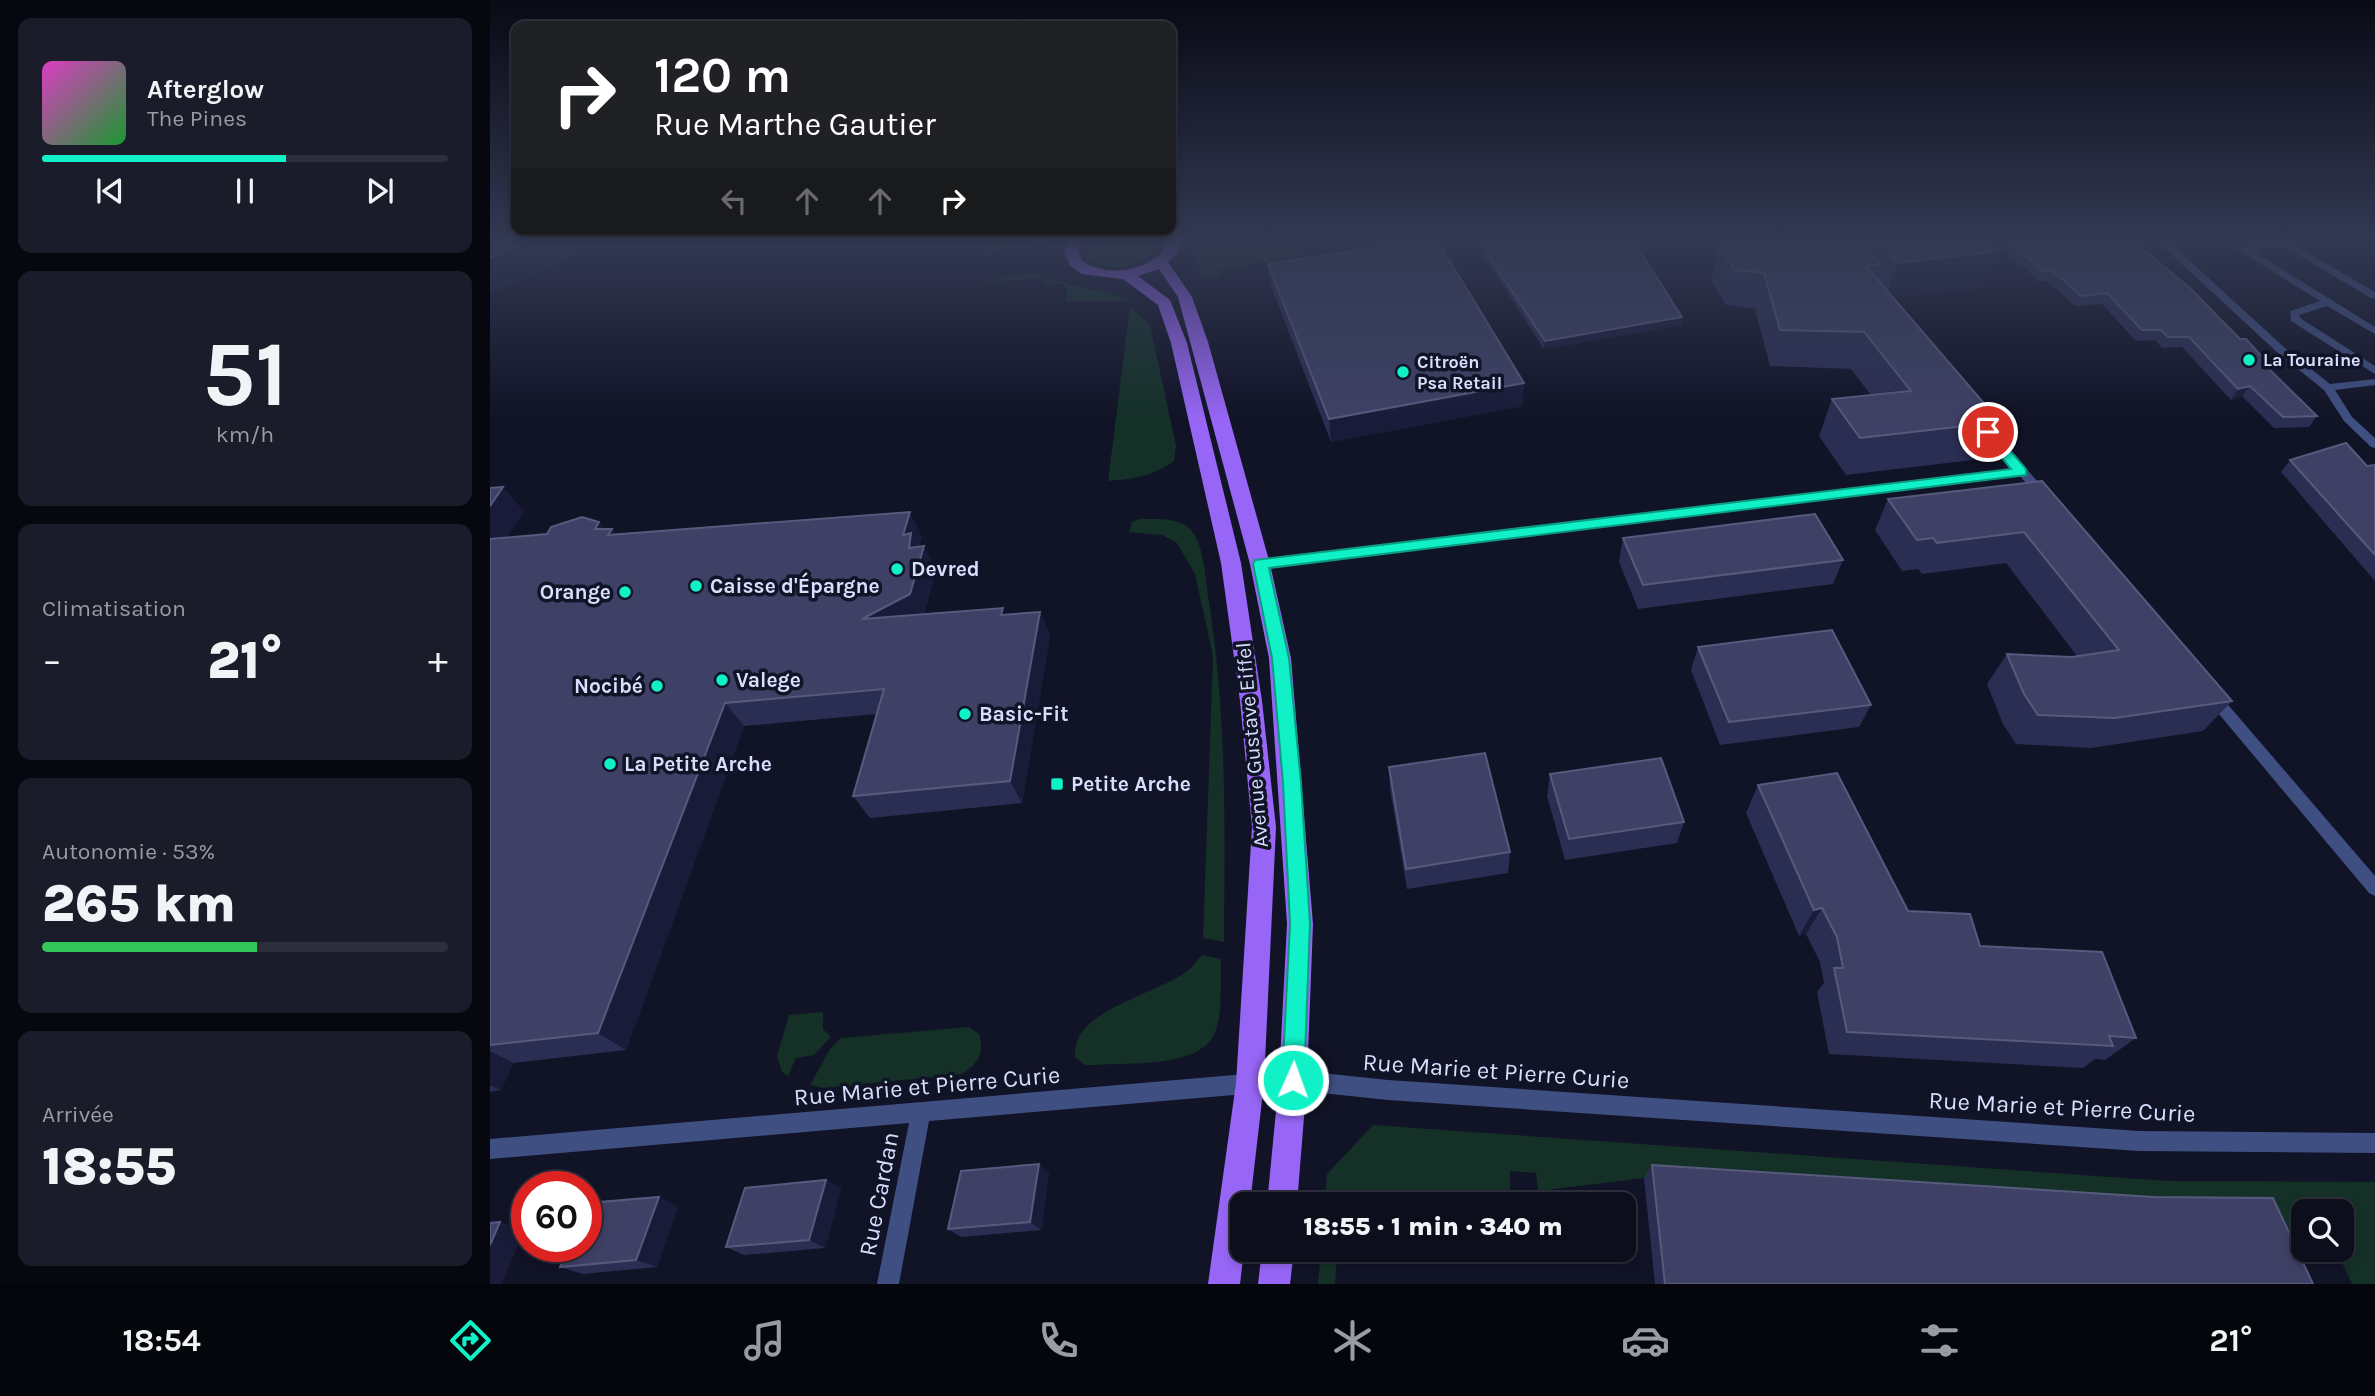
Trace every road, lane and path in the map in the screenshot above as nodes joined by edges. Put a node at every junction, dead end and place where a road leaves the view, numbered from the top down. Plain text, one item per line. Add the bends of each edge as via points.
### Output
1 (1160, 300) edge
2 (1186, 300) edge
3 (2226, 300) edge
4 (2325, 300) edge
5 (2328, 302) junction
6 (2375, 331) edge
7 (2375, 371) edge
8 (2375, 382) edge
9 (2328, 388) junction
10 (1976, 418) edge
11 (2375, 444) edge
12 (2021, 472) junction
13 (2051, 504) edge
14 (1260, 564) junction
15 (2202, 684) edge
16 (2375, 888) edge
17 (1293, 1080) junction
18 (1250, 1083) junction
19 (921, 1114) junction
20 (2375, 1143) edge
21 (490, 1149) edge
22 (1283, 1192) edge
23 (1277, 1262) edge
24 (888, 1284) edge
25 (1224, 1284) edge
26 (1274, 1284) edge

1 - 18 main road, Avenue Gustave Eiffel via 1176,334 1231,563 1251,701 1264,827
2 - 14 main road, Avenue Gustave Eiffel
3 - 9 street
4 - 5 street
5 - 6 street
5 - 7 street via 2294,313 2295,318
8 - 9 street
9 - 11 street via 2348,419
10 - 12 street
12 - 13 street
12 - 14 street
14 - 17 main road, Avenue Gustave Eiffel via 1280,658 1292,783 1300,924
15 - 16 street
17 - 18 street, Rue Marie et Pierre Curie
17 - 20 street, Rue Marie et Pierre Curie via 2139,1141
17 - 22 main road, Avenue Gustave Eiffel
18 - 19 street, Rue Marie et Pierre Curie
18 - 25 main road, Avenue Gustave Eiffel
19 - 21 street, Rue Marie et Pierre Curie
19 - 24 street, Rue Cardan
23 - 26 main road

